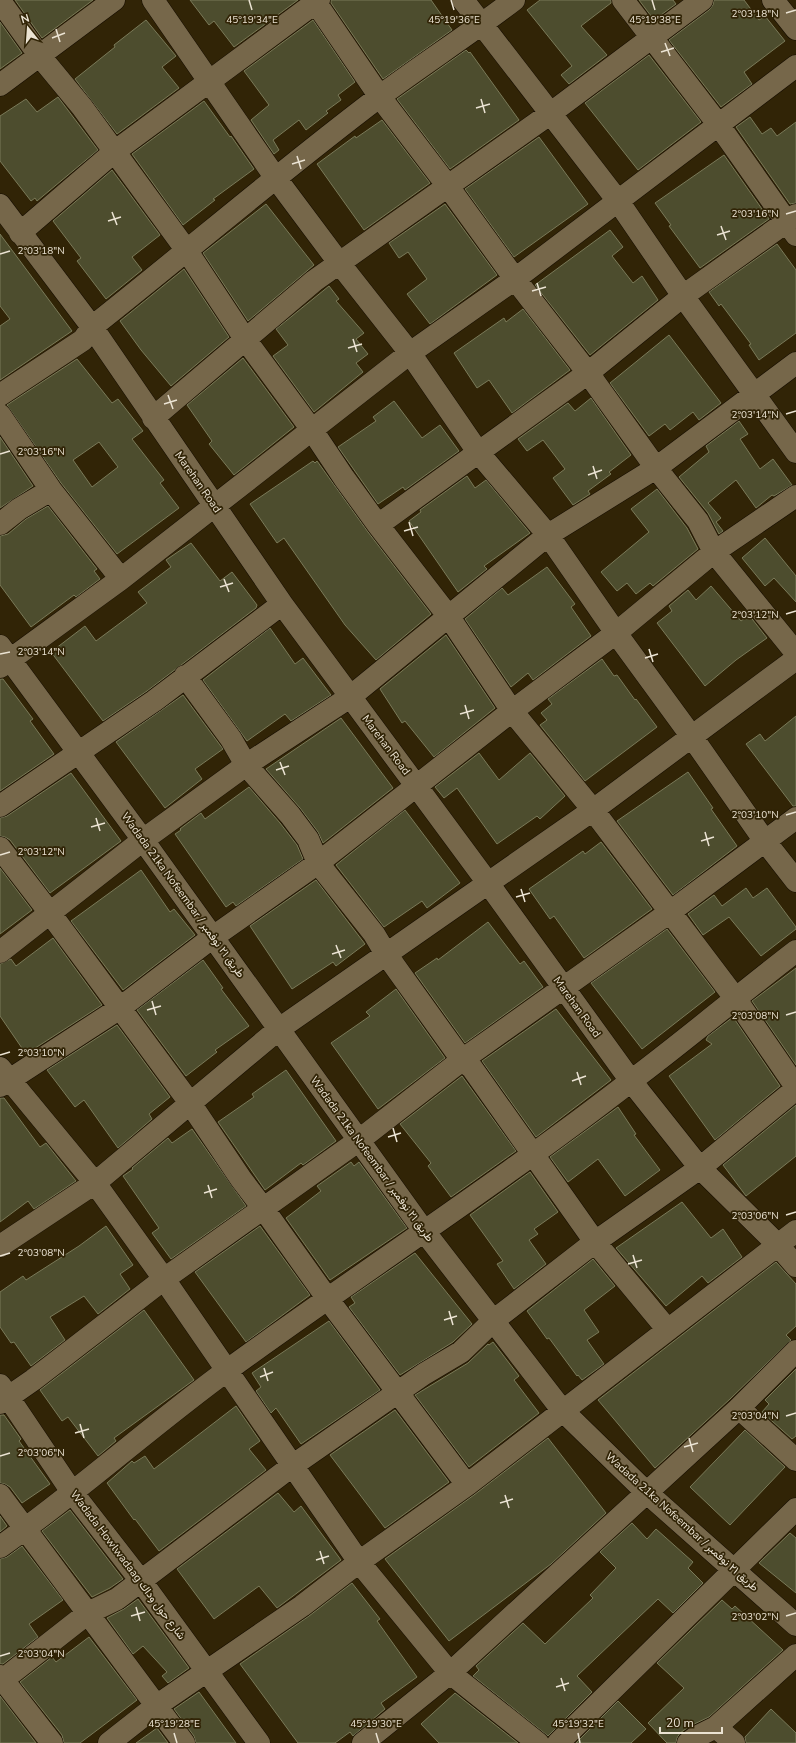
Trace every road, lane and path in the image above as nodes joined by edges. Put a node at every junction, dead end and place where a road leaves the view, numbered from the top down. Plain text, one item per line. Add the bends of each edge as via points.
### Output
1 (114, 0) edge
2 (153, 0) edge
3 (463, 0) edge
4 (514, 0) edge
5 (623, 0) edge
6 (702, 0) edge
7 (773, 0) edge
8 (0, 1) edge
9 (316, 1) edge
10 (481, 25) junction
11 (796, 29) edge
12 (651, 37) junction
13 (39, 55) junction
14 (796, 66) edge
15 (210, 82) junction
16 (0, 85) edge
17 (380, 96) junction
18 (551, 113) junction
19 (718, 124) junction
20 (114, 152) junction
21 (275, 177) junction
22 (447, 185) junction
23 (618, 201) junction
24 (0, 205) edge
25 (793, 224) edge
26 (20, 233) junction
27 (187, 251) junction
28 (340, 264) junction
29 (515, 279) junction
30 (683, 296) junction
31 (92, 327) junction
32 (245, 339) junction
33 (410, 353) junction
34 (796, 362) edge
35 (588, 374) junction
36 (754, 393) junction
37 (0, 396) edge
38 (0, 415) edge
39 (153, 418) junction
40 (312, 430) junction
41 (478, 452) junction
42 (796, 452) edge
43 (656, 468) junction
44 (51, 490) junction
45 (796, 496) edge
46 (214, 505) junction
47 (0, 524) edge
48 (378, 525) junction
49 (548, 535) junction
50 (714, 552) junction
51 (121, 579) junction
52 (282, 604) junction
53 (449, 617) junction
54 (616, 633) junction
55 (796, 653) edge
56 (3, 658) edge
57 (796, 659) edge
58 (186, 676) junction
59 (350, 697) junction
60 (512, 710) junction
61 (692, 737) junction
62 (79, 753) junction
63 (246, 765) junction
64 (417, 785) junction
65 (0, 806) edge
66 (593, 810) junction
67 (796, 818) edge
68 (143, 840) junction
69 (764, 840) junction
70 (0, 848) edge
71 (318, 863) junction
72 (796, 881) edge
73 (488, 883) junction
74 (670, 912) junction
75 (50, 913) junction
76 (213, 937) junction
77 (796, 951) edge
78 (0, 952) edge
79 (386, 954) junction
80 (564, 989) junction
81 (734, 998) junction
82 (120, 1008) junction
83 (278, 1029) junction
84 (462, 1060) junction
85 (3, 1078) edge
86 (631, 1081) junction
87 (796, 1088) edge
88 (190, 1103) junction
89 (358, 1141) junction
90 (532, 1154) junction
91 (700, 1168) junction
92 (95, 1183) junction
93 (263, 1208) junction
94 (424, 1231) junction
95 (796, 1231) edge
96 (595, 1242) junction
97 (777, 1244) junction
98 (0, 1246) edge
99 (796, 1266) edge
100 (164, 1279) junction
101 (327, 1298) junction
102 (493, 1321) junction
103 (667, 1329) junction
104 (796, 1351) edge
105 (226, 1371) junction
106 (399, 1393) junction
107 (3, 1395) edge
108 (739, 1408) junction
109 (562, 1410) junction
110 (796, 1460) edge
111 (292, 1466) junction
112 (467, 1485) junction
113 (72, 1492) junction
114 (646, 1492) junction
115 (0, 1495) edge
116 (796, 1509) edge
117 (25, 1529) junction
118 (0, 1547) edge
119 (359, 1562) junction
120 (734, 1570) junction
121 (141, 1581) junction
122 (88, 1613) junction
123 (796, 1625) edge
124 (796, 1656) edge
125 (208, 1671) junction
126 (450, 1673) junction
127 (1, 1679) edge
128 (156, 1706) junction
129 (716, 1727) junction
130 (52, 1743) edge
131 (109, 1743) edge
132 (184, 1743) edge
133 (259, 1743) edge
134 (363, 1743) edge
135 (538, 1743) edge
136 (558, 1743) edge
137 (688, 1743) edge
138 (734, 1743) edge

1 - 13 street
2 - 15 street
3 - 10 street
4 - 10 street
5 - 12 street
6 - 12 street
7 - 11 street
8 - 13 street
9 - 15 street
9 - 17 street
10 - 17 street
10 - 18 street
12 - 18 street
12 - 19 street
13 - 16 street
13 - 20 street via 82,107
14 - 19 street
15 - 20 street
15 - 21 street
17 - 21 street
17 - 22 street
18 - 22 street
18 - 23 street
19 - 23 street
19 - 25 street
20 - 26 street
20 - 27 street
21 - 27 street
21 - 28 street
22 - 28 street
22 - 29 street
23 - 29 street
23 - 30 street
24 - 26 street, Marehan Road
25 - 30 street
26 - 31 street, Marehan Road
27 - 31 street
27 - 32 street
28 - 32 street via 314,281
28 - 33 street
29 - 33 street
29 - 35 street
30 - 35 street
30 - 36 street
31 - 37 street via 83,340
31 - 39 street, Marehan Road
32 - 39 street
32 - 40 street
33 - 40 street
33 - 41 street
34 - 36 street
35 - 41 street
35 - 43 street
36 - 42 street
36 - 43 street
38 - 44 street
39 - 46 street, Marehan Road
40 - 46 street
40 - 48 street
41 - 48 street
41 - 49 street
43 - 49 street
43 - 50 street via 698,521
44 - 47 street
44 - 51 street
45 - 50 street
46 - 51 street
46 - 52 street, Marehan Road
48 - 53 street
49 - 53 street
49 - 54 street
50 - 54 street
50 - 55 street
51 - 56 street
52 - 58 street
52 - 59 street, Marehan Road
53 - 59 street
53 - 60 street
54 - 60 street
54 - 61 street
56 - 62 street, Wadada 21ka Nofeembar / طريق ٢١ نوفمبر
57 - 61 street
58 - 62 street
58 - 63 street via 231,739
59 - 63 street
59 - 64 street, Marehan Road
60 - 64 street
60 - 66 street
61 - 66 street
61 - 69 street
62 - 65 street
62 - 68 street, Wadada 21ka Nofeembar / طريق ٢١ نوفمبر
63 - 68 street
63 - 71 street via 308,839
64 - 71 street
64 - 73 street, Marehan Road
66 - 73 street
66 - 74 street
67 - 69 street
68 - 75 street
68 - 76 street, Wadada 21ka Nofeembar / طريق ٢١ نوفمبر
69 - 72 street
69 - 74 street
70 - 75 street
71 - 76 street
71 - 79 street via 374,934
73 - 79 street
73 - 80 street, Marehan Road
74 - 80 street
74 - 81 street
75 - 78 street
75 - 82 street
76 - 82 street
76 - 83 street, Wadada 21ka Nofeembar / طريق ٢١ نوفمبر
77 - 81 street
79 - 83 street
79 - 84 street
80 - 84 street
80 - 86 street, Marehan Road
81 - 86 street
81 - 87 street
82 - 85 street
82 - 88 street
83 - 88 street
83 - 89 street, Wadada 21ka Nofeembar / طريق ٢١ نوفمبر
84 - 89 street
84 - 90 street via 472,1068
85 - 92 street
86 - 90 street
86 - 91 street, Marehan Road
87 - 91 street
88 - 92 street
88 - 93 street via 241,1180
89 - 93 street
89 - 94 street, Wadada 21ka Nofeembar / طريق ٢١ نوفمبر
90 - 94 street
90 - 96 street
91 - 96 street
91 - 97 street, Marehan Road
92 - 98 street
92 - 100 street
93 - 100 street
93 - 101 street
94 - 101 street
94 - 102 street, Wadada 21ka Nofeembar / طريق ٢١ نوفمبر
95 - 97 street
96 - 102 street
96 - 103 street
97 - 99 street, Marehan Road
97 - 103 street
100 - 105 street
100 - 107 street
101 - 105 street
101 - 106 street
102 - 106 street via 461,1352 424,1374
102 - 109 street, Wadada 21ka Nofeembar / طريق ٢١ نوفمبر
103 - 109 street
104 - 108 street
105 - 111 street
105 - 113 street
106 - 111 street
106 - 112 street
107 - 113 street, Wadada Howlwadaag شارع حول وداك
108 - 110 street
108 - 114 street
109 - 112 street
109 - 114 street, Wadada 21ka Nofeembar / طريق ٢١ نوفمبر
111 - 119 street
111 - 121 street
112 - 119 street
113 - 117 street
113 - 121 street, Wadada Howlwadaag شارع حول وداك
114 - 120 street, Wadada 21ka Nofeembar / طريق ٢١ نوفمبر
114 - 126 street
115 - 117 street
116 - 120 street
117 - 118 street
117 - 122 street
119 - 125 street via 302,1606
119 - 126 street
120 - 123 street, Wadada 21ka Nofeembar / طريق ٢١ نوفمبر
120 - 136 street
121 - 122 street via 117,1599
121 - 125 street, Wadada Howlwadaag شارع حول وداك
122 - 127 street
122 - 128 street
124 - 129 street
125 - 128 street
125 - 133 street, Wadada Howlwadaag شارع حول وداك
126 - 134 street
126 - 135 street
127 - 130 street
128 - 131 street
128 - 132 street
129 - 137 street
129 - 138 street

